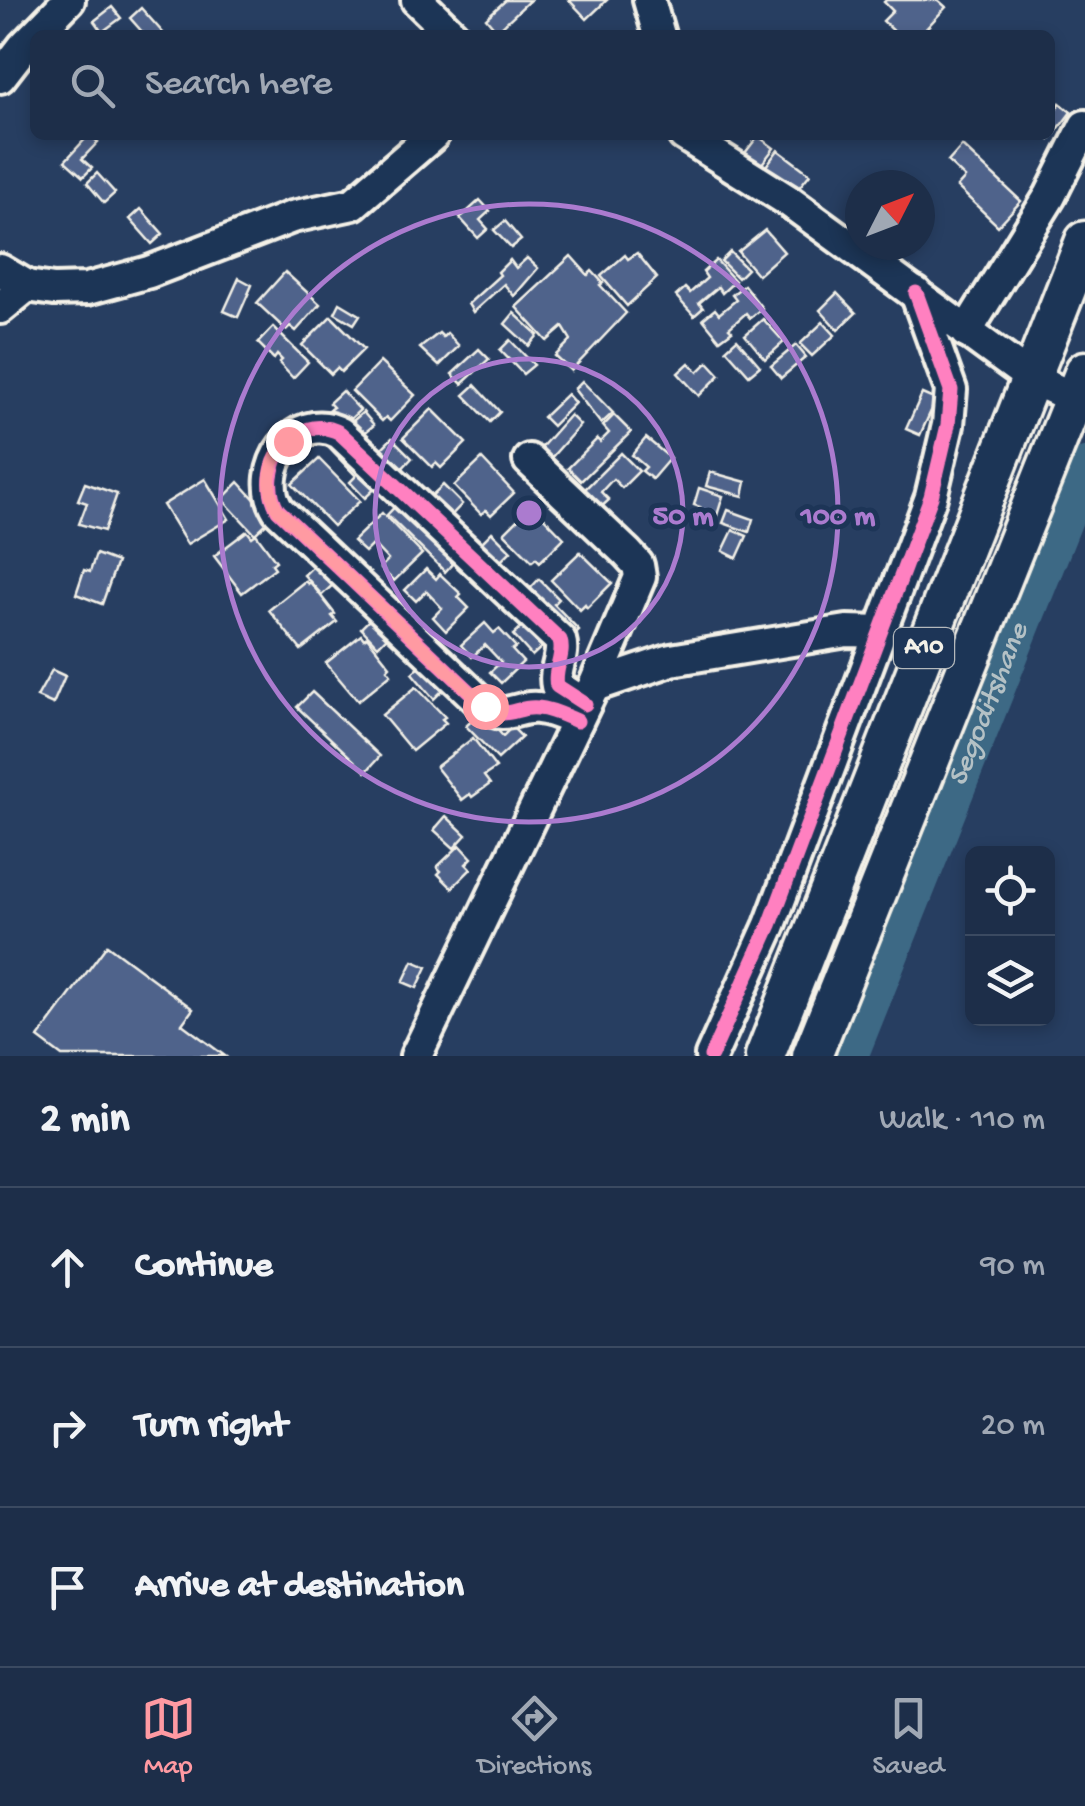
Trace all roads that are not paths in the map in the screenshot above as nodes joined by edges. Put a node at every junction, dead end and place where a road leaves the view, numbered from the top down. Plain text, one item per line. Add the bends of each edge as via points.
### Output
1 (69, 0) edge
2 (417, 0) edge
3 (649, 0) edge
4 (40, 30) edge
5 (448, 30) edge
6 (658, 30) edge
7 (30, 40) edge
8 (0, 77) edge
9 (1085, 126) edge
10 (427, 140) edge
11 (693, 140) edge
12 (1085, 242) edge
13 (0, 270) edge
14 (26, 286) junction
15 (916, 293) junction
16 (0, 308) edge
17 (966, 332) junction
18 (1032, 379) junction
19 (1080, 384) edge
20 (528, 460) dead end
21 (881, 632) junction
22 (585, 704) junction
23 (416, 1056) edge
24 (711, 1056) edge
25 (766, 1056) edge
26 (812, 1056) edge

1 - 4 street
2 - 5 street
3 - 6 street
7 - 8 street
9 - 17 street
10 - 14 street via 353,204 292,217 87,289
11 - 15 street
12 - 18 main road, A10
13 - 14 street
14 - 16 street
15 - 17 street
15 - 21 street via 951,402 930,497
17 - 18 street
18 - 19 street
18 - 25 main road, A10
19 - 26 main road, A10
20 - 22 street via 638,565 640,578
21 - 22 street via 847,631 671,660
21 - 24 street via 770,925
22 - 22 street via 558,686 560,640 340,433 320,427 277,452 270,484 278,510 485,706 508,715 533,706
22 - 23 street

